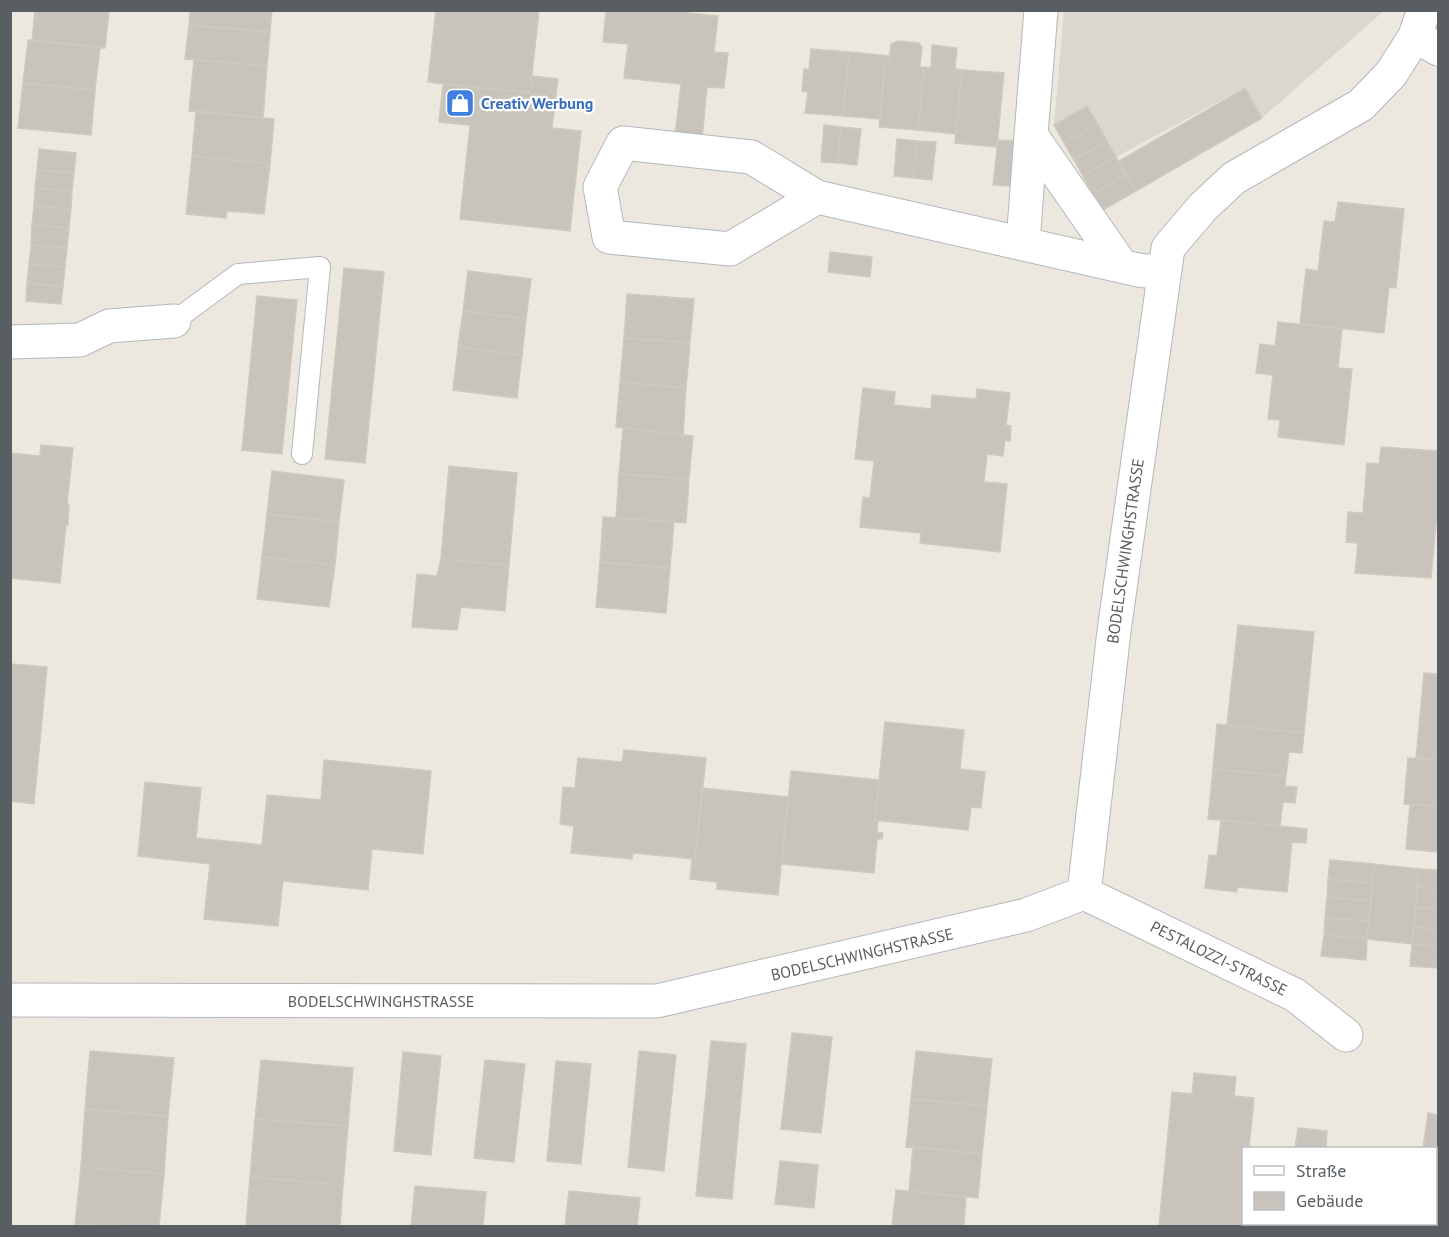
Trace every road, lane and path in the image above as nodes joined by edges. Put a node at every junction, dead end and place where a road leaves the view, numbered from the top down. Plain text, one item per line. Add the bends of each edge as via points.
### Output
1 (1041, 10) edge
2 (1426, 32) edge
3 (1031, 135) junction
4 (817, 197) junction
5 (1023, 243) junction
6 (1121, 265) junction
7 (1164, 273) junction
8 (174, 321) joint
9 (10, 342) edge
10 (302, 454) dead end
11 (1084, 893) junction
12 (10, 1000) edge
13 (1346, 1035) dead end

1 - 3 street
2 - 7 street, BODELSCHWINGHSTRASSE via 1361,105 1234,178 1168,248
3 - 5 street
3 - 6 street
4 - 4 street via 730,249 609,237 600,187 623,143 751,157
4 - 5 street
5 - 6 street
6 - 7 street
7 - 11 street, BODELSCHWINGHSTRASSE via 1114,631
8 - 9 street via 110,326 80,340
8 - 10 lane via 238,274 320,267
11 - 12 street, BODELSCHWINGHSTRASSE via 1026,915 657,1001
11 - 13 street, PESTALOZZI-STRASSE via 1295,995

